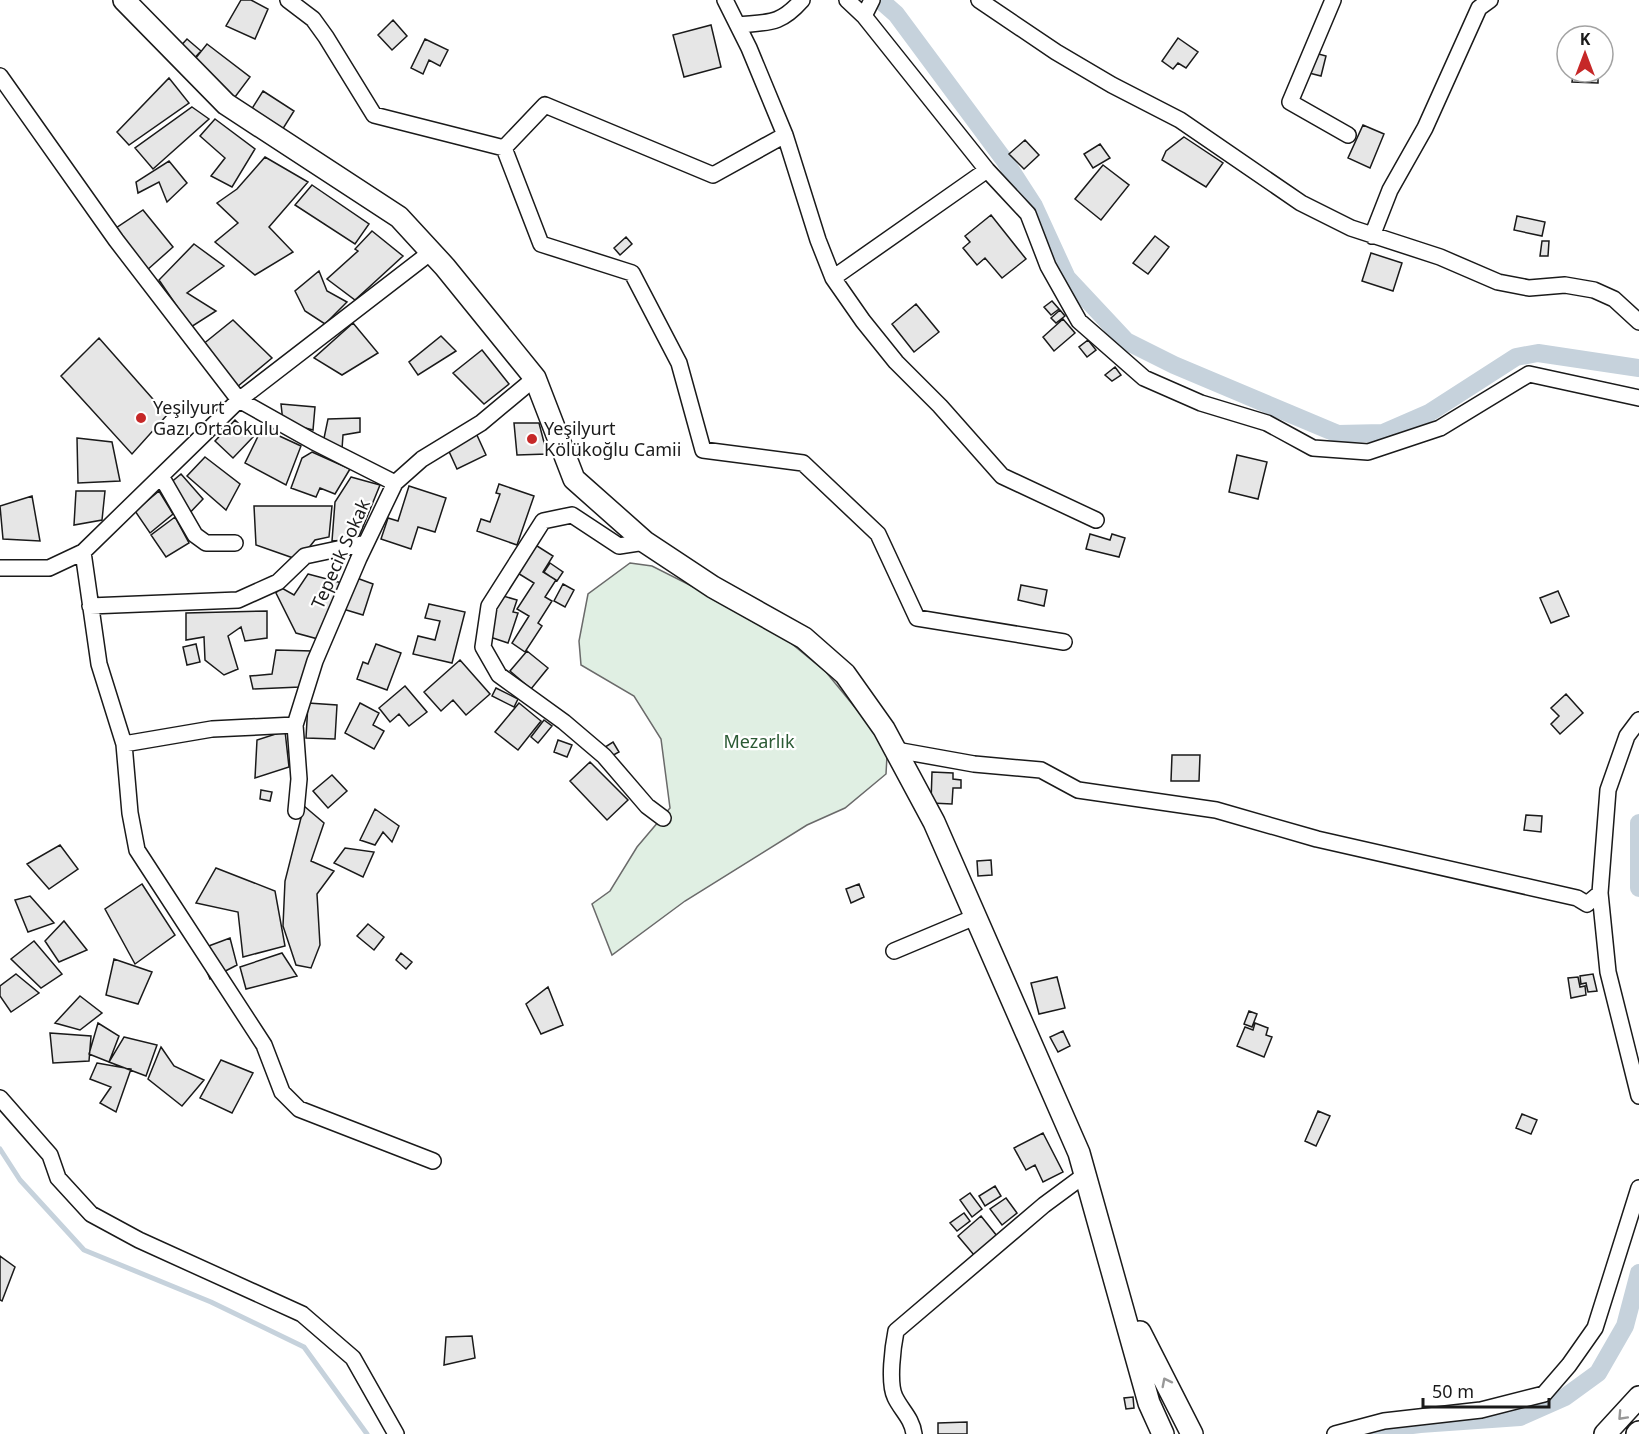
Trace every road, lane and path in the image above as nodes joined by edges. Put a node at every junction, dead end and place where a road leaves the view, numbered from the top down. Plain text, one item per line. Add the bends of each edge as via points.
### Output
1 (124, 0) edge
2 (288, 0) edge
3 (725, 0) edge
4 (802, 0) edge
5 (847, 0) edge
6 (979, 0) edge
7 (1333, 0) edge
8 (1490, 0) edge
9 (869, 6) edge
10 (738, 25) junction
11 (0, 76) edge
12 (785, 135) junction
13 (1348, 135) dead end
14 (504, 148) junction
15 (987, 170) junction
16 (1372, 236) junction
17 (430, 252) junction
18 (833, 278) junction
19 (1639, 322) edge
20 (535, 378) junction
21 (1639, 398) edge
22 (239, 400) junction
23 (161, 476) junction
24 (395, 483) junction
25 (1096, 520) dead end
26 (645, 542) junction
27 (235, 543) dead end
28 (366, 543) junction
29 (83, 552) junction
30 (0, 568) edge
31 (90, 606) junction
32 (1064, 642) dead end
33 (1639, 720) edge
34 (295, 725) junction
35 (123, 744) junction
36 (896, 750) junction
37 (296, 811) dead end
38 (663, 818) dead end
39 (1600, 893) junction
40 (975, 917) junction
41 (894, 951) dead end
42 (1639, 1096) edge
43 (0, 1098) edge
44 (433, 1161) dead end
45 (1086, 1174) junction
46 (1639, 1188) edge
47 (1120, 1294) junction
48 (1639, 1397) edge
49 (396, 1434) edge
50 (914, 1434) edge
51 (1163, 1434) edge
52 (1192, 1434) edge
53 (1335, 1434) edge
54 (1605, 1434) edge

1 - 17 main road via 226,104 399,217
2 - 14 street via 313,19 374,115
3 - 10 street
4 - 10 street via 788,16
5 - 9 street
6 - 16 street via 1066,58 1180,120 1301,203
7 - 13 street via 1290,102
8 - 16 street via 1479,8 1425,128 1390,190
9 - 15 street
10 - 12 street
11 - 22 street via 116,240
12 - 14 street via 712,175 545,105
12 - 18 street
14 - 32 street via 542,244 632,273 679,363 703,450 803,463 878,534 917,618
15 - 18 street
15 - 21 street via 1028,214 1048,266 1079,321 1110,350 1144,378 1201,403 1267,423 1313,448 1368,452 1440,428 1529,374
16 - 19 street via 1440,257 1498,282 1529,288 1565,285 1594,290 1614,299
17 - 20 main road
17 - 22 street
18 - 25 street via 896,362 1002,476
20 - 24 street, Tepecik Sokak via 481,423 422,459
20 - 26 main road via 574,478
22 - 23 street
22 - 24 street
23 - 27 street via 195,535 206,543
23 - 29 street
24 - 28 street, Tepecik Sokak
26 - 36 main road via 713,587 804,638 845,674
26 - 38 street via 619,546 572,515 543,521 489,606 483,647 499,675 604,756 647,806
28 - 31 street via 305,556 278,582 238,600
28 - 34 street, Tepecik Sokak via 315,661
29 - 30 street via 49,568
29 - 31 street
31 - 35 street via 99,664
33 - 39 street via 1627,736 1608,790
34 - 35 street via 212,729
34 - 37 street, Tepecik Sokak via 299,779
35 - 44 street via 137,850 264,1045 282,1092 299,1109
36 - 39 street via 974,764 1041,770 1078,790 1216,810 1317,839 1577,898 1587,904
36 - 40 main road via 934,822
39 - 42 street via 1608,972
40 - 41 street
40 - 45 main road
43 - 49 street via 50,1155 58,1178 91,1214 302,1314 353,1358
45 - 47 main road
45 - 50 street via 896,1331 892,1353 894,1395 913,1424
46 - 53 street via 1595,1328 1544,1394 1481,1410 1384,1421
47 - 51 main road via 1149,1403
52 -> 47 main road
48 -> 54 main road

